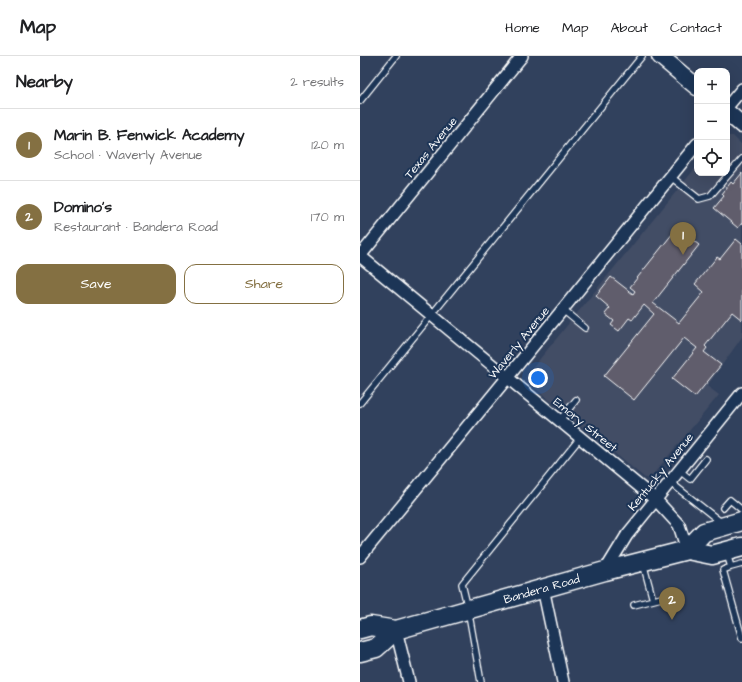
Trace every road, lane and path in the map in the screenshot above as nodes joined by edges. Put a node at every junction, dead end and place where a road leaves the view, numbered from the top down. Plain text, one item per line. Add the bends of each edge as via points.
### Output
1 (396, 56) edge
2 (522, 56) edge
3 (642, 56) edge
4 (660, 56) edge
5 (694, 84) edge
6 (742, 88) edge
7 (360, 101) edge
8 (729, 104) edge
9 (730, 115) edge
10 (742, 125) edge
11 (694, 148) edge
12 (742, 159) edge
13 (671, 177) junction
14 (360, 256) edge
15 (563, 310) junction
16 (432, 316) junction
17 (585, 328) dead end
18 (507, 378) junction
19 (742, 393) edge
20 (576, 400) dead end
21 (360, 403) edge
22 (559, 421) junction
23 (580, 438) junction
24 (706, 459) dead end
25 (680, 471) junction
26 (670, 482) junction
27 (656, 500) junction
28 (742, 510) edge
29 (730, 518) edge
30 (687, 550) junction
31 (733, 555) edge
32 (360, 557) edge
33 (642, 561) junction
34 (742, 564) edge
35 (605, 571) junction
36 (543, 588) junction
37 (673, 595) dead end
38 (653, 600) junction
39 (634, 605) dead end
40 (468, 609) junction
41 (360, 629) edge
42 (396, 630) junction
43 (742, 638) edge
44 (360, 652) edge
45 (409, 682) edge
46 (481, 682) edge
47 (564, 682) edge

1 - 7 lane
2 - 14 street, Texas Avenue
3 - 16 lane
4 - 5 street
6 - 8 street
9 - 10 street
11 - 13 street, Waverly Avenue
12 - 13 lane via 710,196 698,200
13 - 15 street, Waverly Avenue
14 - 16 street, Emory Street
15 - 17 lane
15 - 18 street, Waverly Avenue
16 - 18 street, Emory Street
16 - 21 lane
18 - 22 street, Emory Street
18 - 32 street, Waverly Avenue
19 - 25 street, Kentucky Avenue
20 - 22 lane
22 - 23 street, Emory Street
23 - 27 street, Emory Street
23 - 40 lane via 462,584
24 - 25 lane via 690,479
25 - 26 street, Kentucky Avenue
26 - 27 street, Kentucky Avenue
26 - 29 lane via 682,492
27 - 30 street, Emory Street via 678,525
27 - 35 street, Kentucky Avenue via 627,535
28 - 29 lane via 730,500
29 - 30 main road via 704,532
30 - 31 main road, Bandera Road via 712,556
30 - 33 main road, Bandera Road
31 - 34 lane
31 - 43 lane via 722,570
33 - 35 main road, Bandera Road
33 - 38 lane
35 - 36 main road, Bandera Road
36 - 40 main road, Bandera Road
36 - 47 street
37 - 38 lane
38 - 39 lane
40 - 42 main road, Bandera Road
40 - 46 lane
41 - 42 main road, Bandera Road via 371,626
42 - 44 main road, Bandera Road via 376,648
42 - 45 street

